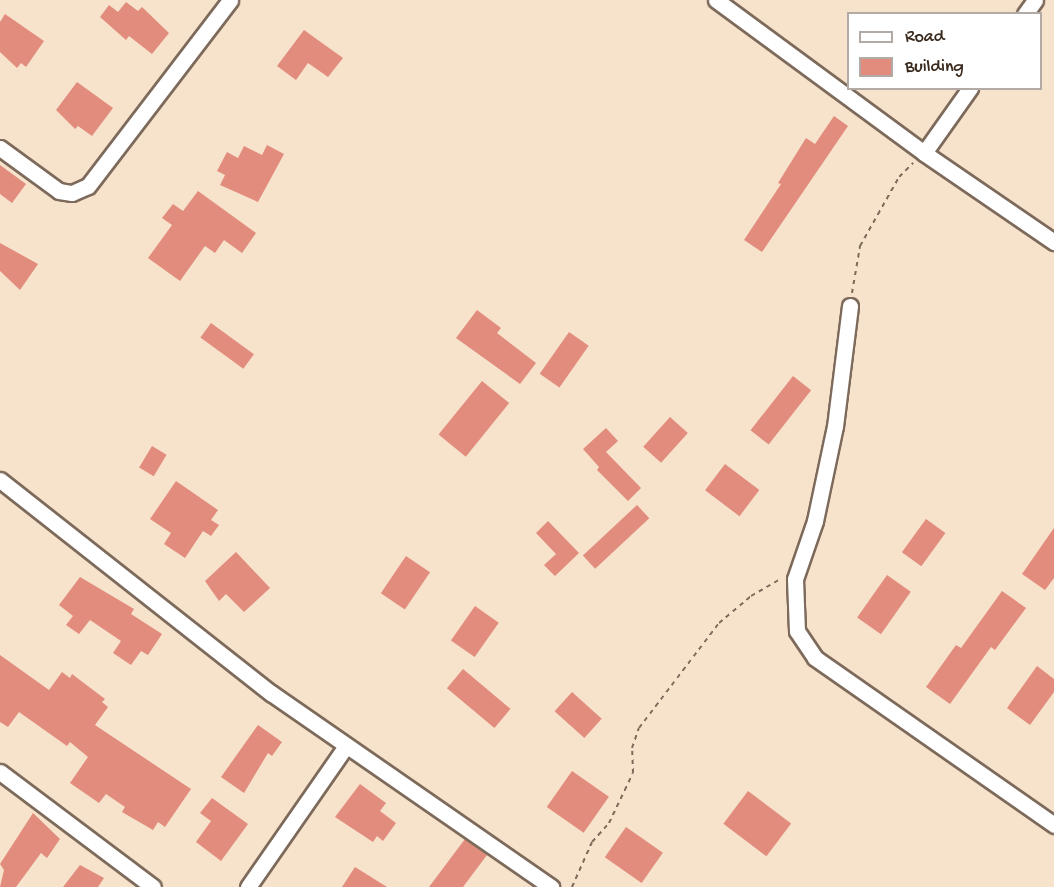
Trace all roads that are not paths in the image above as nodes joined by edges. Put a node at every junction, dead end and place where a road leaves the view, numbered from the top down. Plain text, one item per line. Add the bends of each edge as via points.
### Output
1 (230, 0) edge
2 (716, 0) edge
3 (969, 90) edge
4 (0, 148) edge
5 (924, 153) junction
6 (1054, 242) edge
7 (850, 306) road end
8 (0, 480) edge
9 (346, 746) junction
10 (0, 772) edge
11 (1054, 825) edge
12 (153, 887) edge
13 (248, 887) edge
14 (551, 887) edge

1 - 4 street via 88,186 72,194 59,191
2 - 5 street
3 - 5 street
5 - 6 street
7 - 11 street via 835,426 815,521 795,579 796,631 809,652
8 - 9 street via 271,693
9 - 13 street
9 - 14 street
10 - 12 street

